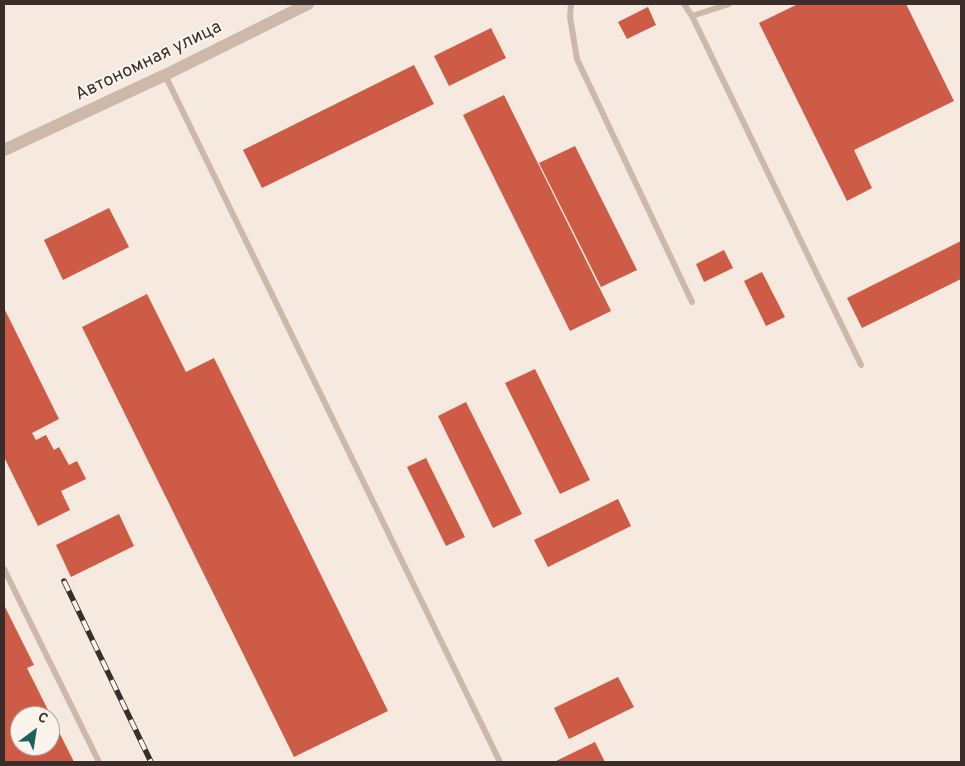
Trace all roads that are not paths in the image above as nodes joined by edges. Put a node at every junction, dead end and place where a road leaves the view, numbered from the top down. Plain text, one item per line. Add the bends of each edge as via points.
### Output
1 (308, 4) edge
2 (571, 4) edge
3 (684, 4) edge
4 (729, 4) edge
5 (692, 16) junction
6 (165, 75) junction
7 (4, 150) edge
8 (692, 302) dead end
9 (861, 365) dead end
10 (4, 569) edge
11 (99, 762) edge
12 (500, 762) edge

1 - 6 street, Автономная улица
2 - 8 lane via 577,58
3 - 5 lane
4 - 5 lane
5 - 9 lane
6 - 7 street, Автономная улица
6 - 12 lane
10 - 11 lane

